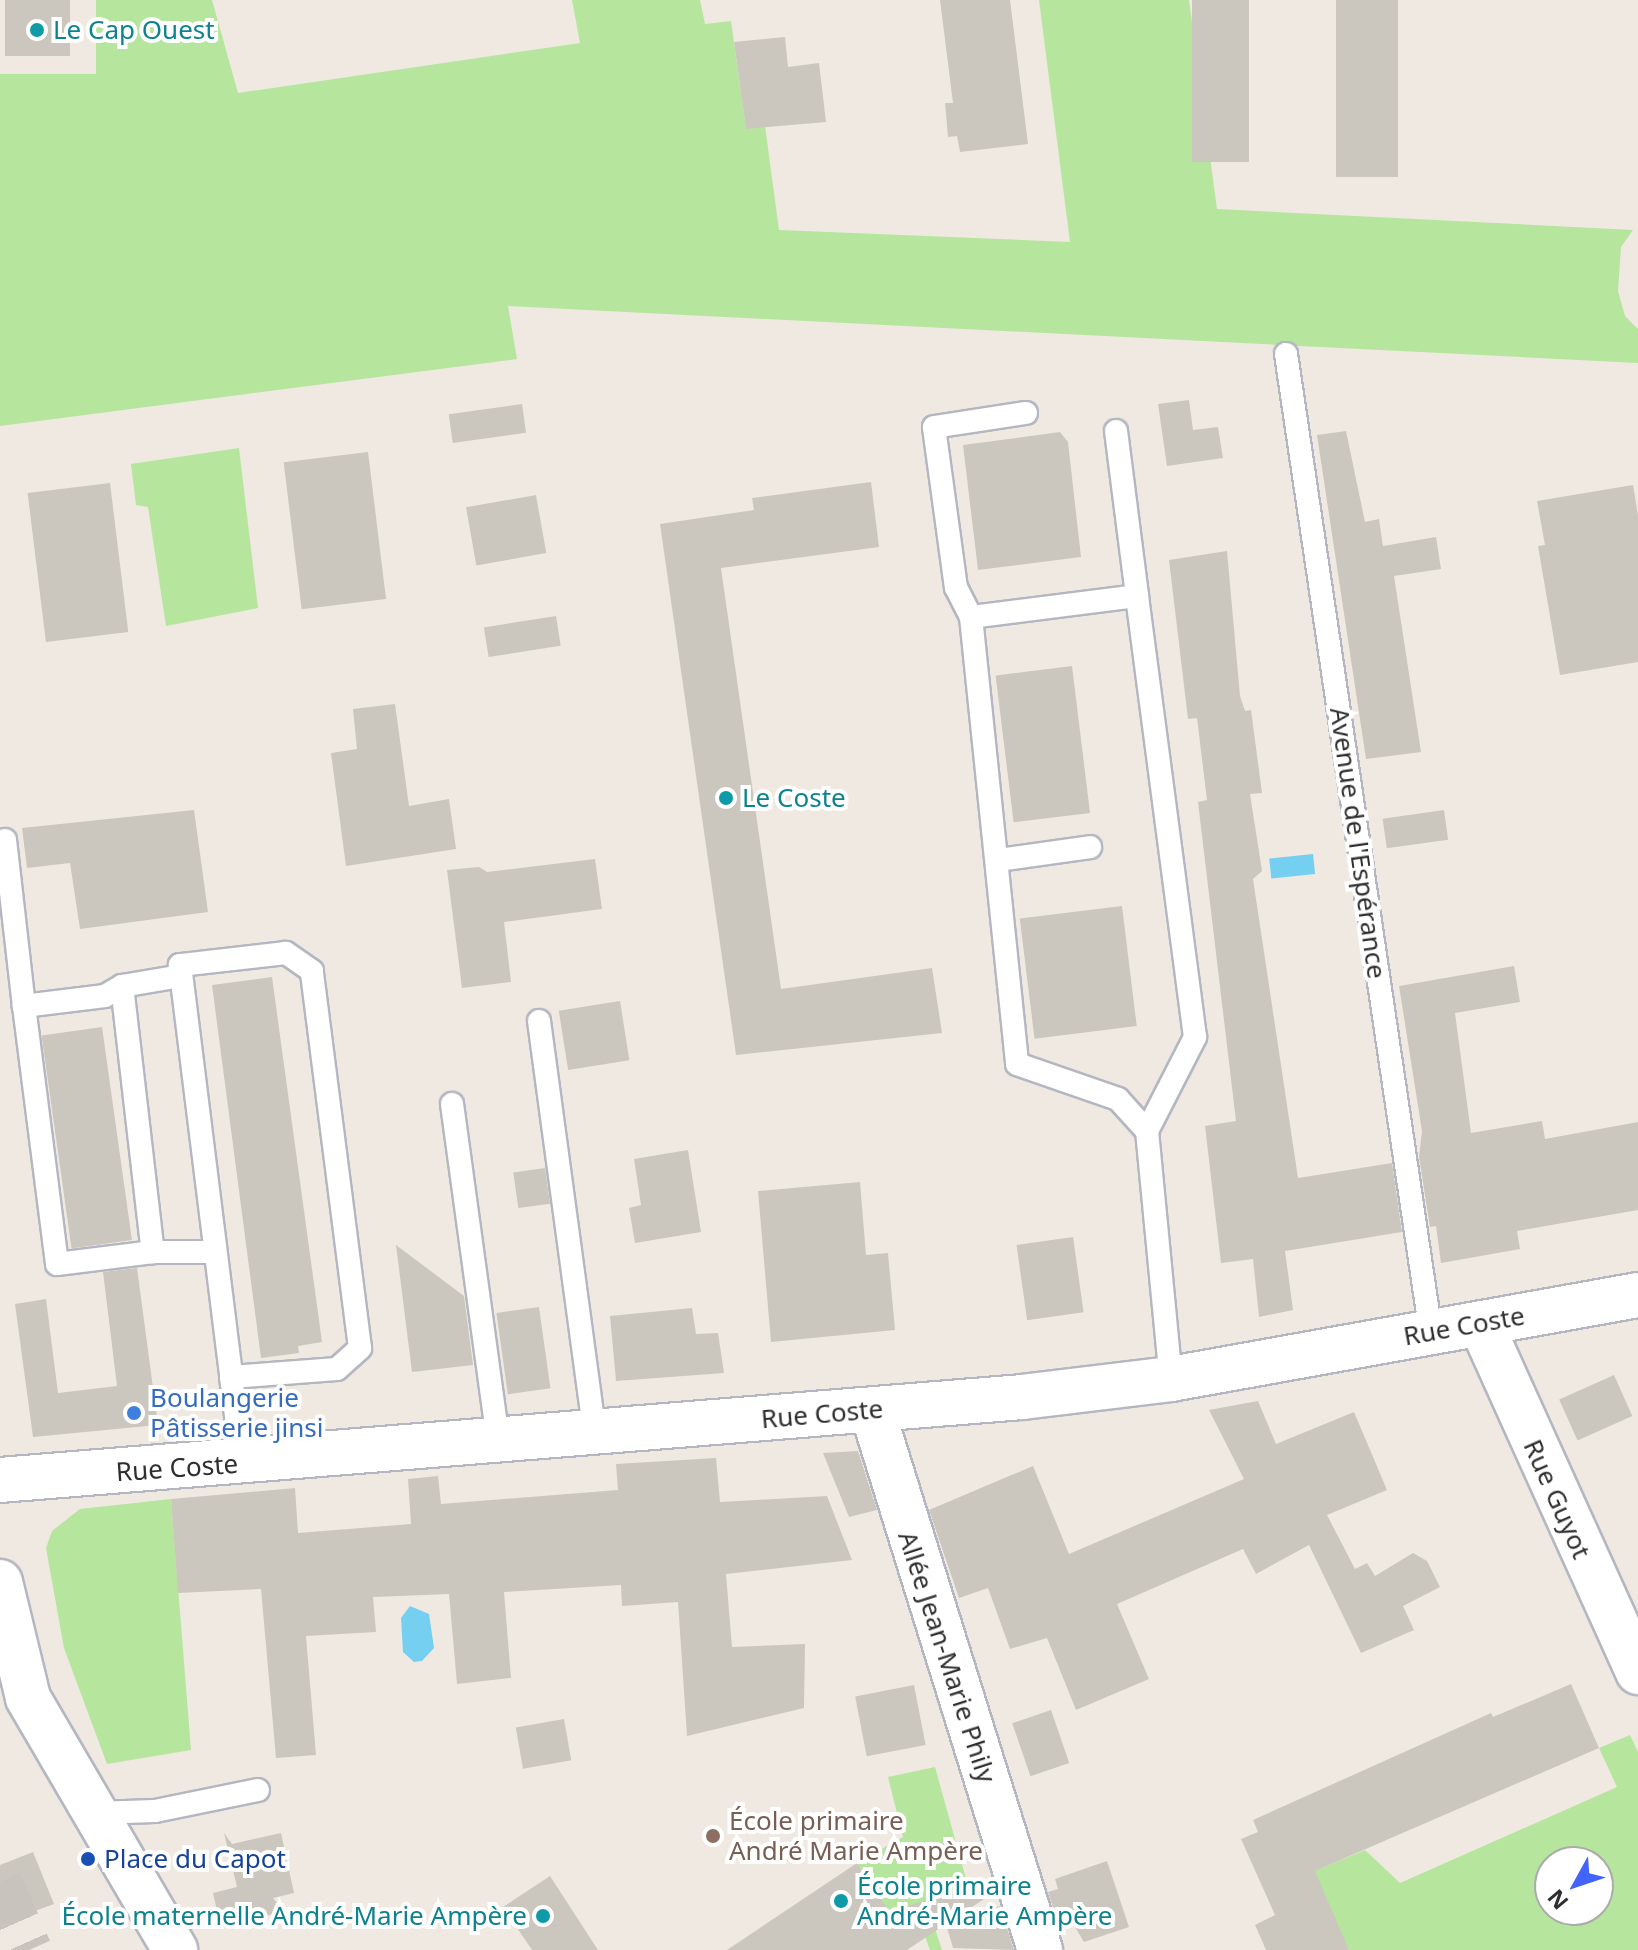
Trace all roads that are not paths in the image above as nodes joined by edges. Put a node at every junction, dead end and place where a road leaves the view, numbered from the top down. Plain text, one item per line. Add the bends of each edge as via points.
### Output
1 (1286, 354) dead end
2 (1026, 413) dead end
3 (1116, 431) dead end
4 (1137, 596) junction
5 (971, 617) junction
6 (5, 840) dead end
7 (1090, 847) dead end
8 (998, 860) junction
9 (181, 976) junction
10 (122, 986) junction
11 (24, 1006) junction
12 (539, 1021) dead end
13 (452, 1104) dead end
14 (1147, 1131) junction
15 (153, 1252) junction
16 (215, 1252) junction
17 (1638, 1295) edge
18 (1481, 1324) junction
19 (1431, 1333) junction
20 (231, 1377) junction
21 (1171, 1379) junction
22 (872, 1410) junction
23 (595, 1434) junction
24 (498, 1442) junction
25 (242, 1463) junction
26 (0, 1480) edge
27 (0, 1582) edge
28 (1638, 1672) edge
29 (258, 1790) dead end
30 (94, 1813) junction
31 (175, 1950) edge
32 (1040, 1950) edge

1 - 19 lane, Avenue de l'Espérance
2 - 5 lane via 934,427 956,588
3 - 4 lane
4 - 5 lane
4 - 14 lane via 1195,1037
5 - 8 lane
6 - 11 lane
7 - 8 lane
8 - 14 lane via 1017,1064 1118,1099
9 - 10 lane
9 - 16 lane
9 - 20 lane via 180,965 286,953 312,971 360,1348 337,1369
10 - 11 lane via 105,996
10 - 15 lane
11 - 15 lane via 57,1264
12 - 23 lane
13 - 24 lane
14 - 21 lane
15 - 16 lane
16 - 20 lane
17 - 18 main road, Rue Coste
18 - 19 main road, Rue Coste
18 - 28 main road, Rue Guyot
19 - 21 main road, Rue Coste
20 - 25 lane
21 - 22 main road, Rue Coste
22 - 23 main road, Rue Coste
22 - 32 main road, Allée Jean-Marie Phily
23 - 24 main road, Rue Coste
24 - 25 main road, Rue Coste
25 - 26 main road, Rue Coste
27 - 30 main road via 28,1698
29 - 30 lane via 155,1811
30 - 31 main road

